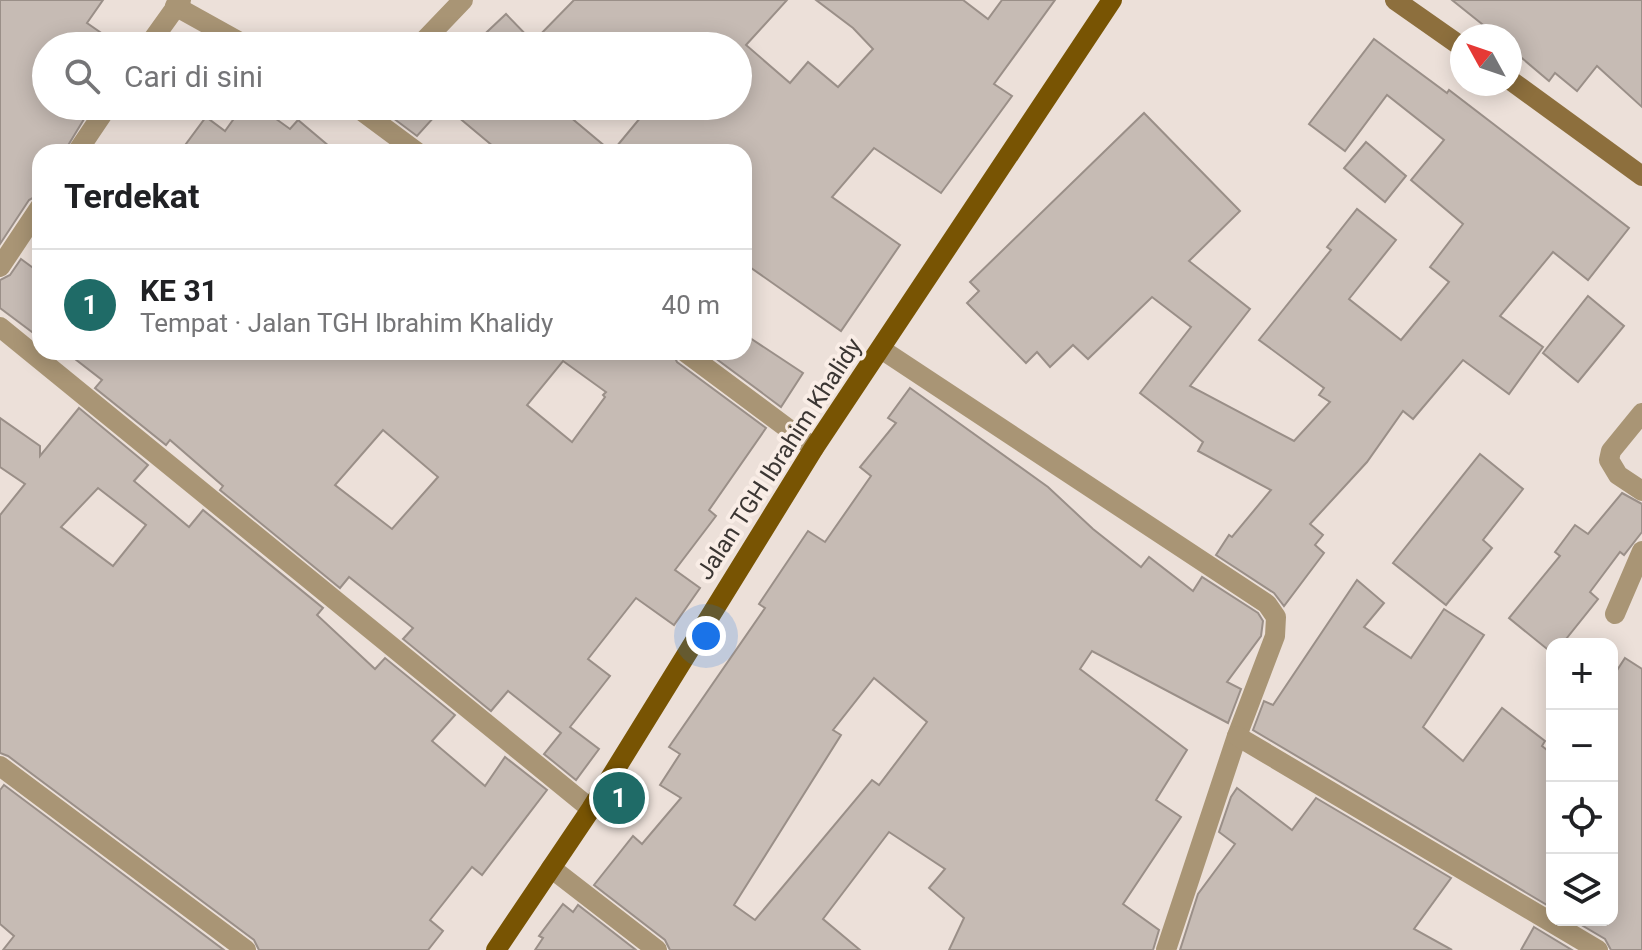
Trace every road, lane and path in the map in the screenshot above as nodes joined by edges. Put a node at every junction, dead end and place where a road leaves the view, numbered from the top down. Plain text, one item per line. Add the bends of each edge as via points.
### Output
1 (463, 0) edge
2 (1112, 0) edge
3 (1395, 0) edge
4 (178, 3) edge
5 (158, 32) edge
6 (225, 32) edge
7 (432, 32) edge
8 (1450, 39) edge
9 (1522, 89) edge
10 (99, 120) edge
11 (376, 120) edge
12 (82, 144) edge
13 (407, 144) edge
14 (1642, 176) edge
15 (32, 219) edge
16 (0, 267) edge
17 (0, 327) edge
18 (881, 349) junction
19 (32, 353) edge
20 (40, 360) edge
21 (696, 360) edge
22 (1642, 413) edge
23 (814, 448) junction
24 (1642, 491) edge
25 (1642, 551) edge
26 (1615, 614) dead end
27 (1237, 736) junction
28 (0, 766) edge
29 (591, 809) junction
30 (551, 868) junction
31 (1590, 948) edge
32 (246, 950) edge
33 (496, 950) edge
34 (657, 950) edge
35 (1166, 950) edge

1 - 7 street
2 - 18 main road, Jalan TGH Ibrahim Khalidy
3 - 8 main road
4 - 5 street
4 - 6 street
9 - 14 main road
10 - 12 street
11 - 13 street
15 - 16 street
17 - 19 street
18 - 23 main road, Jalan TGH Ibrahim Khalidy
18 - 27 street via 1267,604 1276,617 1275,636
20 - 29 street
21 - 23 street
22 - 24 street via 1609,460 1618,475
23 - 29 main road, Jalan TGH Ibrahim Khalidy
25 - 26 street
27 - 31 street
27 - 35 street
28 - 32 street
29 - 30 main road, Jalan TGH Ibrahim Khalidy
30 - 33 main road, Jalan TGH Ibrahim Khalidy
30 - 34 street

